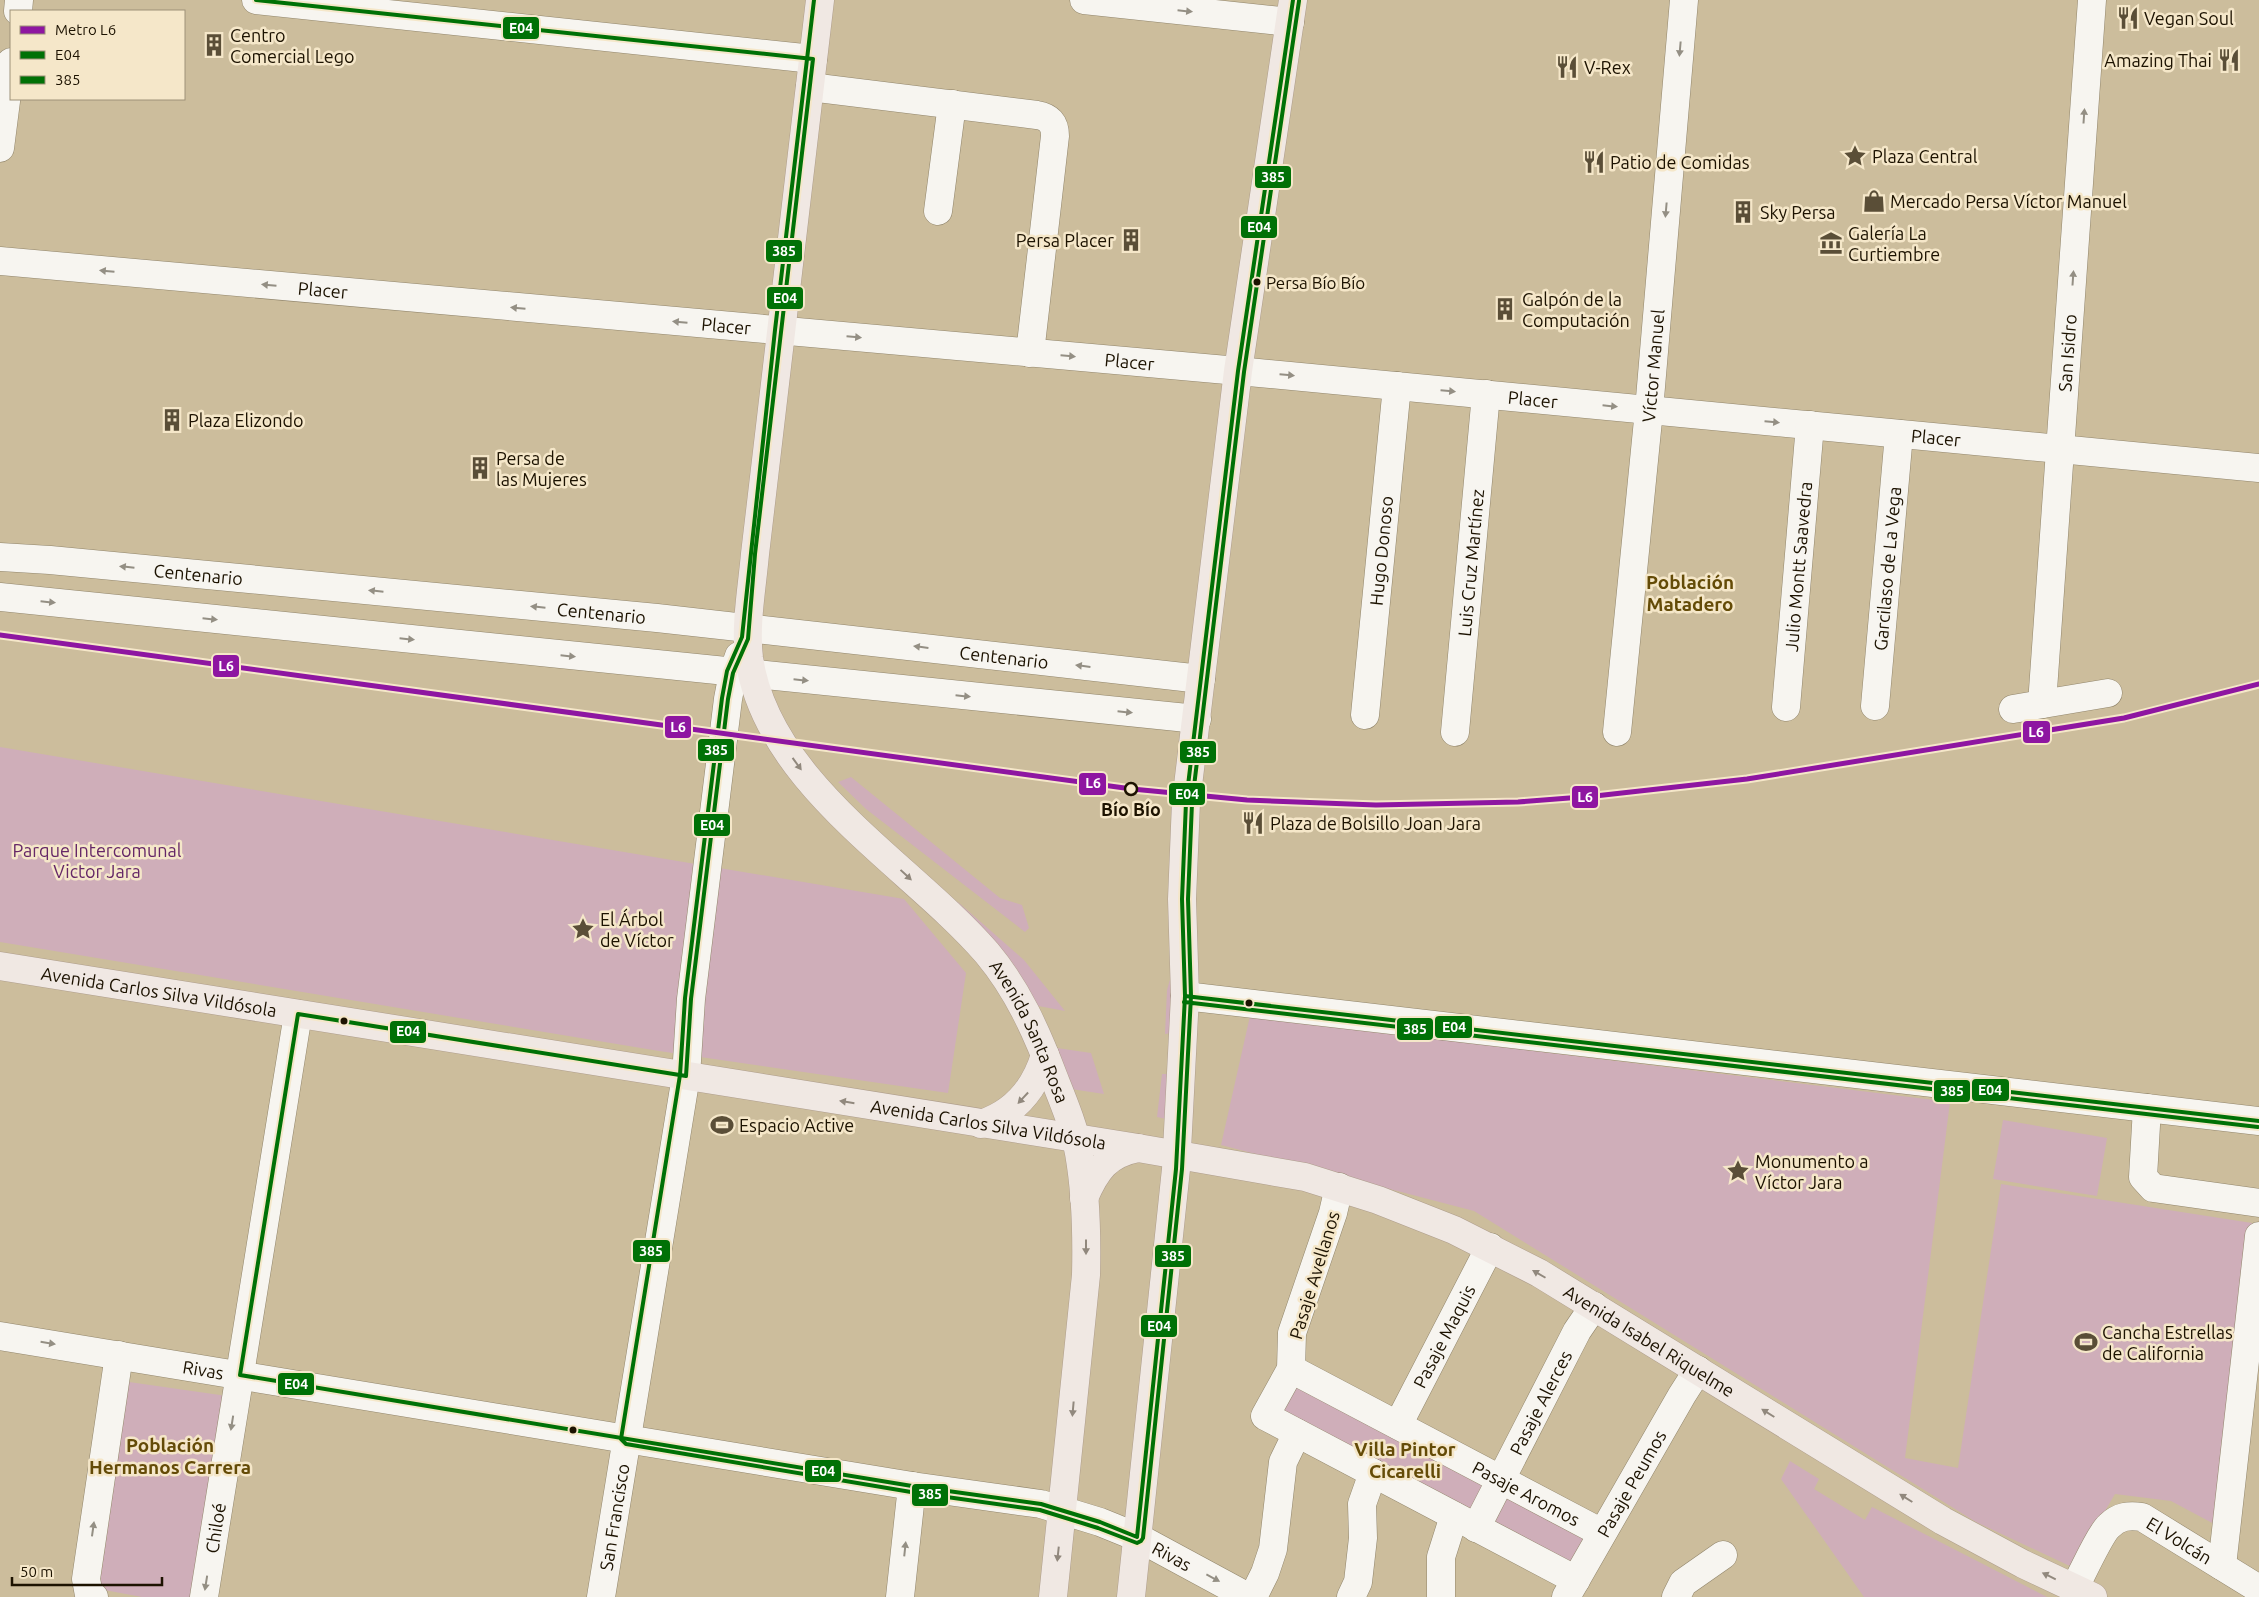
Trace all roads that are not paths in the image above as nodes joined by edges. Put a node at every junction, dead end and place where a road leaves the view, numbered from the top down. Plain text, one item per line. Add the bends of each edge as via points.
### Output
1 (256, 0) edge
2 (820, 0) edge
3 (1084, 0) edge
4 (1684, 0) edge
5 (2092, 0) edge
6 (1292, 11) edge
7 (813, 59) junction
8 (10, 70) edge
9 (810, 87) junction
10 (952, 104) junction
11 (0, 148) edge
12 (938, 211) dead end
13 (0, 261) edge
14 (781, 331) junction
15 (1030, 353) junction
16 (1238, 371) junction
17 (1397, 386) junction
18 (1486, 394) junction
19 (1649, 410) junction
20 (1810, 425) junction
21 (1899, 434) junction
22 (2061, 449) junction
23 (2259, 468) edge
24 (0, 557) edge
25 (0, 597) edge
26 (748, 633) junction
27 (743, 674) junction
28 (1201, 679) junction
29 (2108, 693) dead end
30 (2042, 704) junction
31 (1875, 706) dead end
32 (1786, 707) dead end
33 (2012, 709) dead end
34 (1365, 716) dead end
35 (1197, 719) junction
36 (1456, 732) dead end
37 (1617, 732) dead end
38 (0, 966) edge
39 (1185, 996) junction
40 (298, 1014) junction
41 (1045, 1055) junction
42 (686, 1076) junction
43 (2147, 1108) junction
44 (2259, 1121) edge
45 (981, 1124) junction
46 (1076, 1139) junction
47 (1138, 1148) junction
48 (1177, 1155) junction
49 (1339, 1187) junction
50 (1084, 1198) junction
51 (2259, 1203) edge
52 (2259, 1236) edge
53 (1490, 1247) junction
54 (1594, 1306) junction
55 (0, 1336) edge
56 (119, 1355) junction
57 (1292, 1368) junction
58 (1698, 1370) junction
59 (240, 1375) junction
60 (1398, 1425) junction
61 (1297, 1433) junction
62 (627, 1438) junction
63 (1373, 1473) junction
64 (1502, 1480) junction
65 (912, 1486) junction
66 (1063, 1510) junction
67 (1465, 1522) junction
68 (1602, 1533) junction
69 (1137, 1537) junction
70 (1723, 1555) dead end
71 (2222, 1566) junction
72 (1571, 1588) edge
73 (2259, 1589) edge
74 (2084, 1593) edge
75 (94, 1597) edge
76 (204, 1597) edge
77 (601, 1597) edge
78 (900, 1597) edge
79 (1053, 1597) edge
80 (1131, 1597) edge
81 (1248, 1597) edge
82 (1253, 1597) edge
83 (1351, 1597) edge
84 (1441, 1597) edge
85 (1676, 1597) edge

1 - 7 street
2 - 7 main road, San Francisco
3 -> 6 street
4 -> 19 street, Víctor Manuel
22 -> 5 street, San Isidro
6 - 16 main road
7 - 9 main road, San Francisco
8 - 11 street
9 - 10 street
9 - 14 main road, San Francisco
10 - 12 street
10 - 15 street via 1042,116 1054,125
14 -> 13 street, Placer
14 -> 15 street, Placer
14 - 26 main road, San Francisco
15 -> 16 street, Placer
16 -> 17 street, Placer
16 - 28 main road
17 -> 18 street, Placer
17 - 34 street, Hugo Donoso
18 -> 19 street, Placer
18 - 36 street, Luis Cruz Martínez
19 -> 20 street, Placer
19 - 37 street, Víctor Manuel
20 - 21 street, Placer
20 - 32 street, Julio Montt Saavedra
21 - 22 street, Placer
21 - 31 street, Garcilaso de La Vega
22 - 23 street, Placer
22 - 30 street, San Isidro
26 -> 24 street, Centenario via 60,560
25 -> 27 street
26 - 27 main road, San Francisco
28 -> 26 street, Centenario
27 -> 35 street
27 -> 41 main road, Avenida Santa Rosa via 784,747 820,793 988,954 1018,997
27 - 42 street, San Francisco via 693,979
28 - 35 main road
29 - 30 street
30 - 33 street
35 - 39 main road via 1185,819 1182,899
38 - 40 main road, Avenida Carlos Silva Vildósola
39 - 43 street
39 - 48 main road
40 - 42 main road, Avenida Carlos Silva Vildósola
40 - 59 street, Chiloé
41 -> 45 main road via 1041,1070 1025,1096 1002,1116
41 - 46 main road, Avenida Santa Rosa
45 -> 42 main road, Avenida Carlos Silva Vildósola
42 - 62 street, San Francisco
43 - 44 street
43 - 51 street via 2143,1177 2153,1188
45 - 46 main road, Avenida Carlos Silva Vildósola
46 - 47 main road, Avenida Carlos Silva Vildósola
46 - 50 main road, Avenida Santa Rosa
47 - 48 main road, Avenida Carlos Silva Vildósola
47 - 50 main road via 1122,1151 1102,1165
48 - 49 main road, Avenida Isabel Riquelme via 1305,1177
48 - 69 main road
49 - 53 main road, Avenida Isabel Riquelme via 1417,1214
49 - 57 street, Pasaje Avellanos via 1292,1333
50 -> 66 main road, Avenida Santa Rosa via 1086,1274
52 - 71 street
54 -> 53 main road, Avenida Isabel Riquelme
53 - 60 street, Pasaje Maquis
54 - 58 main road, Avenida Isabel Riquelme
54 - 64 street, Pasaje Alerces
55 -> 56 street, Rivas
56 - 59 street, Rivas
75 -> 56 street via 89,1595 86,1579
57 - 60 street, Pasaje Aromos
57 - 61 street, Pasaje Avellanos via 1265,1416
58 - 68 street, Pasaje Peumos
74 -> 58 main road, Avenida Isabel Riquelme via 1943,1521
59 - 62 street, Rivas
59 -> 76 street, Chiloé
60 - 64 street, Pasaje Aromos
61 - 63 street
61 - 82 street via 1284,1462 1273,1549
62 - 65 street, Rivas
62 - 77 street, San Francisco
63 - 67 street
63 - 83 street via 1362,1504 1363,1538 1358,1582
64 - 67 street, Pasaje Alerces
64 - 68 street, Pasaje Aromos
65 - 66 street, Rivas
78 -> 65 street
66 - 69 street, Rivas
66 -> 79 main road, Avenida Santa Rosa
67 - 72 street
67 - 84 street, Pasaje Alerces via 1441,1557
68 - 72 street, Pasaje Peumos
69 - 80 main road
69 -> 81 street, Rivas
70 - 85 street via 1683,1583
71 - 73 street, El Volcán
71 - 74 street, El Volcán via 2142,1517 2131,1515 2108,1526

